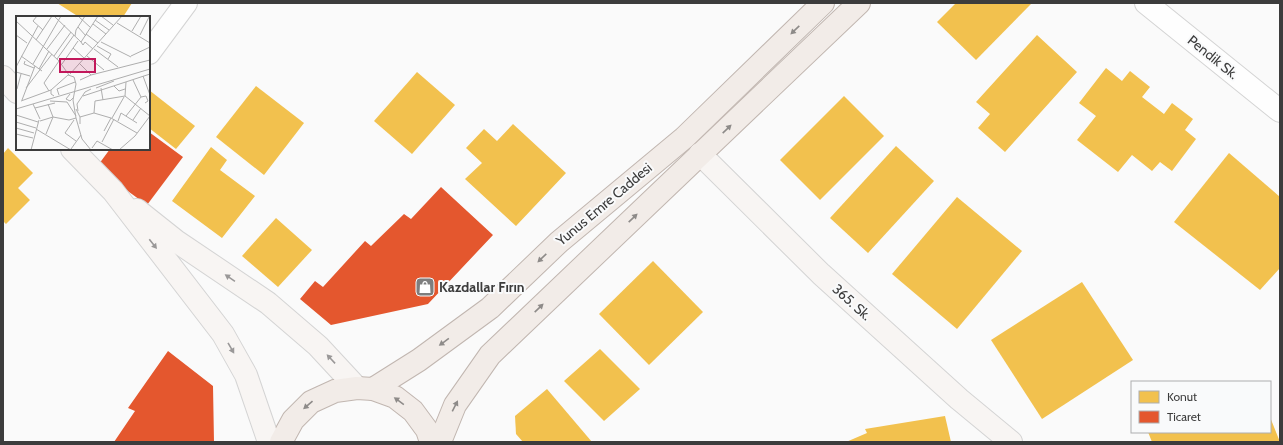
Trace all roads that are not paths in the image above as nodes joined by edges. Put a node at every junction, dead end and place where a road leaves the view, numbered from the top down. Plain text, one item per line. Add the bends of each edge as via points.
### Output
1 (186, 3) edge
2 (823, 3) edge
3 (859, 3) edge
4 (1146, 3) edge
5 (150, 52) edge
6 (3, 77) edge
7 (16, 91) edge
8 (1280, 111) edge
9 (684, 138) junction
10 (75, 150) edge
11 (700, 154) junction
12 (113, 191) junction
13 (365, 388) junction
14 (269, 442) edge
15 (281, 442) edge
16 (431, 442) edge
17 (440, 442) edge
18 (1011, 442) edge

1 - 5 street
2 -> 9 main road, Yunus Emre Caddesi
11 -> 3 main road
4 - 8 street, Pendik Sk.
6 - 7 main road
9 - 11 main road
9 -> 13 main road, Yunus Emre Caddesi via 559,242 490,308 420,360
10 - 12 main road
17 -> 11 main road via 455,405 490,355
11 - 18 main road, 365. Sk. via 821,274 953,394
13 -> 12 main road via 268,304 176,241
12 -> 14 main road via 222,334 246,375
13 -> 15 main road via 335,391 311,402 293,420
16 -> 13 main road via 427,430 413,411 395,397

